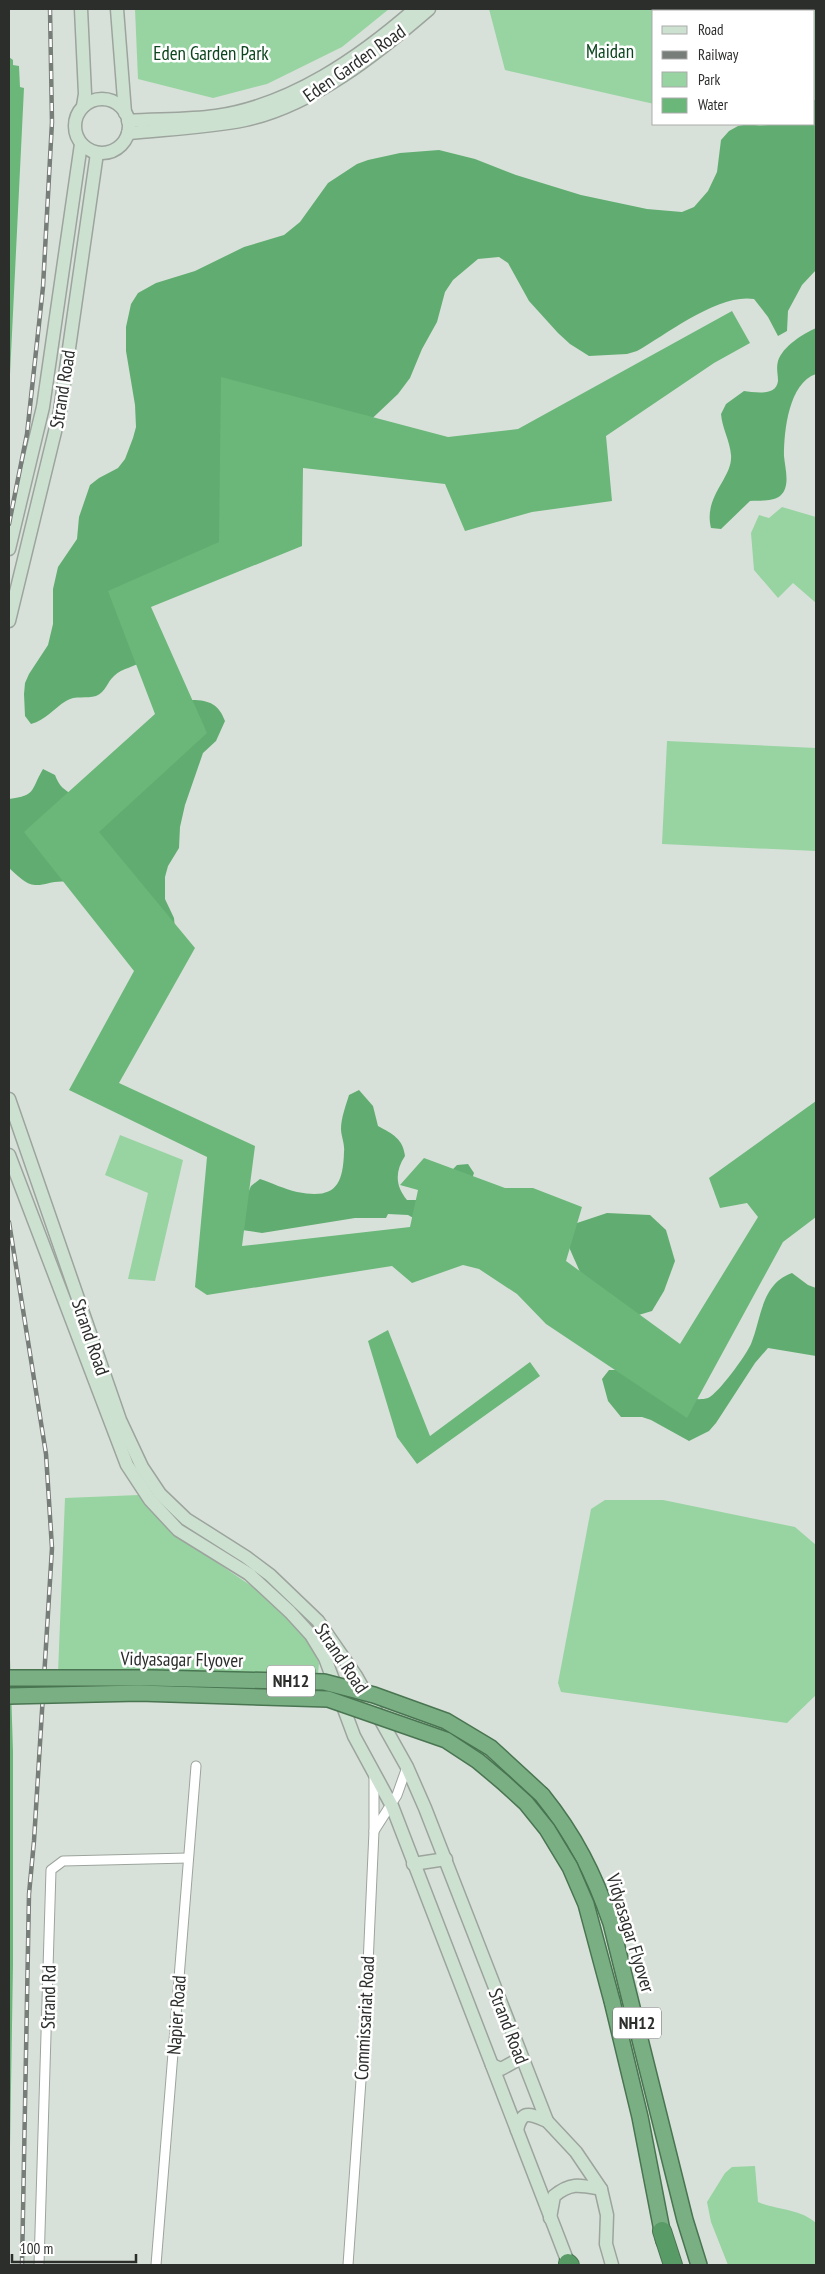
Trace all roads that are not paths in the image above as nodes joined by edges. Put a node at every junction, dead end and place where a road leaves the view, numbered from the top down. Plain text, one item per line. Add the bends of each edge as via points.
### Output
1 (81, 9) edge
2 (117, 9) edge
3 (415, 9) edge
4 (429, 9) edge
5 (84, 106) junction
6 (127, 122) junction
7 (81, 144) junction
8 (97, 153) junction
9 (43, 407) junction
10 (60, 411) junction
11 (9, 549) edge
12 (9, 621) edge
13 (9, 1099) edge
14 (9, 1155) edge
15 (9, 1678) edge
16 (9, 1696) edge
17 (196, 1766) dead end
18 (407, 1767) junction
19 (374, 1771) junction
20 (392, 1806) junction
21 (374, 1831) junction
22 (188, 1858) junction
23 (446, 1859) junction
24 (413, 1864) junction
25 (521, 2058) junction
26 (492, 2065) junction
27 (547, 2121) junction
28 (518, 2130) junction
29 (601, 2189) junction
30 (550, 2218) junction
31 (662, 2232) junction
32 (39, 2265) edge
33 (156, 2265) edge
34 (348, 2265) edge
35 (569, 2265) edge
36 (612, 2265) edge
37 (667, 2265) edge
38 (672, 2265) edge
39 (699, 2265) edge

1 - 5 main road
2 - 6 main road
3 - 6 main road, Eden Garden Road via 344,63 294,92 248,109 215,116
4 - 6 main road, Eden Garden Road via 348,72 297,103 215,125
5 - 6 main road via 106,100 120,107
5 - 7 main road via 76,118 75,131
6 - 8 main road via 119,146 112,151
7 - 8 main road
7 - 9 main road, Strand Road
8 - 10 main road, Strand Road
9 - 10 main road
9 - 11 main road, Strand Road
10 - 12 main road, Strand Road
13 - 18 main road, Strand Road via 120,1420 142,1467 160,1494 186,1519 270,1575 318,1621 356,1676
14 - 19 main road, Strand Road via 127,1465 150,1500 178,1530 249,1574 311,1635 325,1658 354,1736
15 - 39 highway, Vidyasagar Flyover / NH12, bridge via 324,1682 374,1695 446,1721 491,1748 542,1796 560,1818 596,1880 611,1923
16 - 31 highway, Vidyasagar Flyover / NH12, bridge via 139,1693 328,1699 446,1740 478,1760 526,1803 547,1828 570,1867 586,1904 640,2117
17 - 22 street, Napier Road
18 - 20 street
18 - 23 main road, Strand Road
19 - 20 main road, Strand Road
19 - 21 street, Commissariat Road
20 - 21 street
20 - 24 main road, Strand Road
21 - 34 street, Commissariat Road via 366,2009
22 - 32 street, Strand Rd via 63,1861 51,1870
22 - 33 street, Napier Road
23 - 24 main road
23 - 25 main road, Strand Road
24 - 26 main road, Strand Road
25 - 26 main road via 501,2069
25 - 27 main road, Strand Road
26 - 28 main road, Strand Road
27 - 28 main road via 525,2115
27 - 29 main road, Strand Road via 576,2152
28 - 30 main road, Strand Road
29 - 30 main road via 579,2185 565,2187 554,2196
29 - 36 main road, Strand Road via 607,2215 606,2244
30 - 35 main road, Strand Road
31 - 37 highway, Vidyasagar Flyover / NH12
31 - 38 highway

